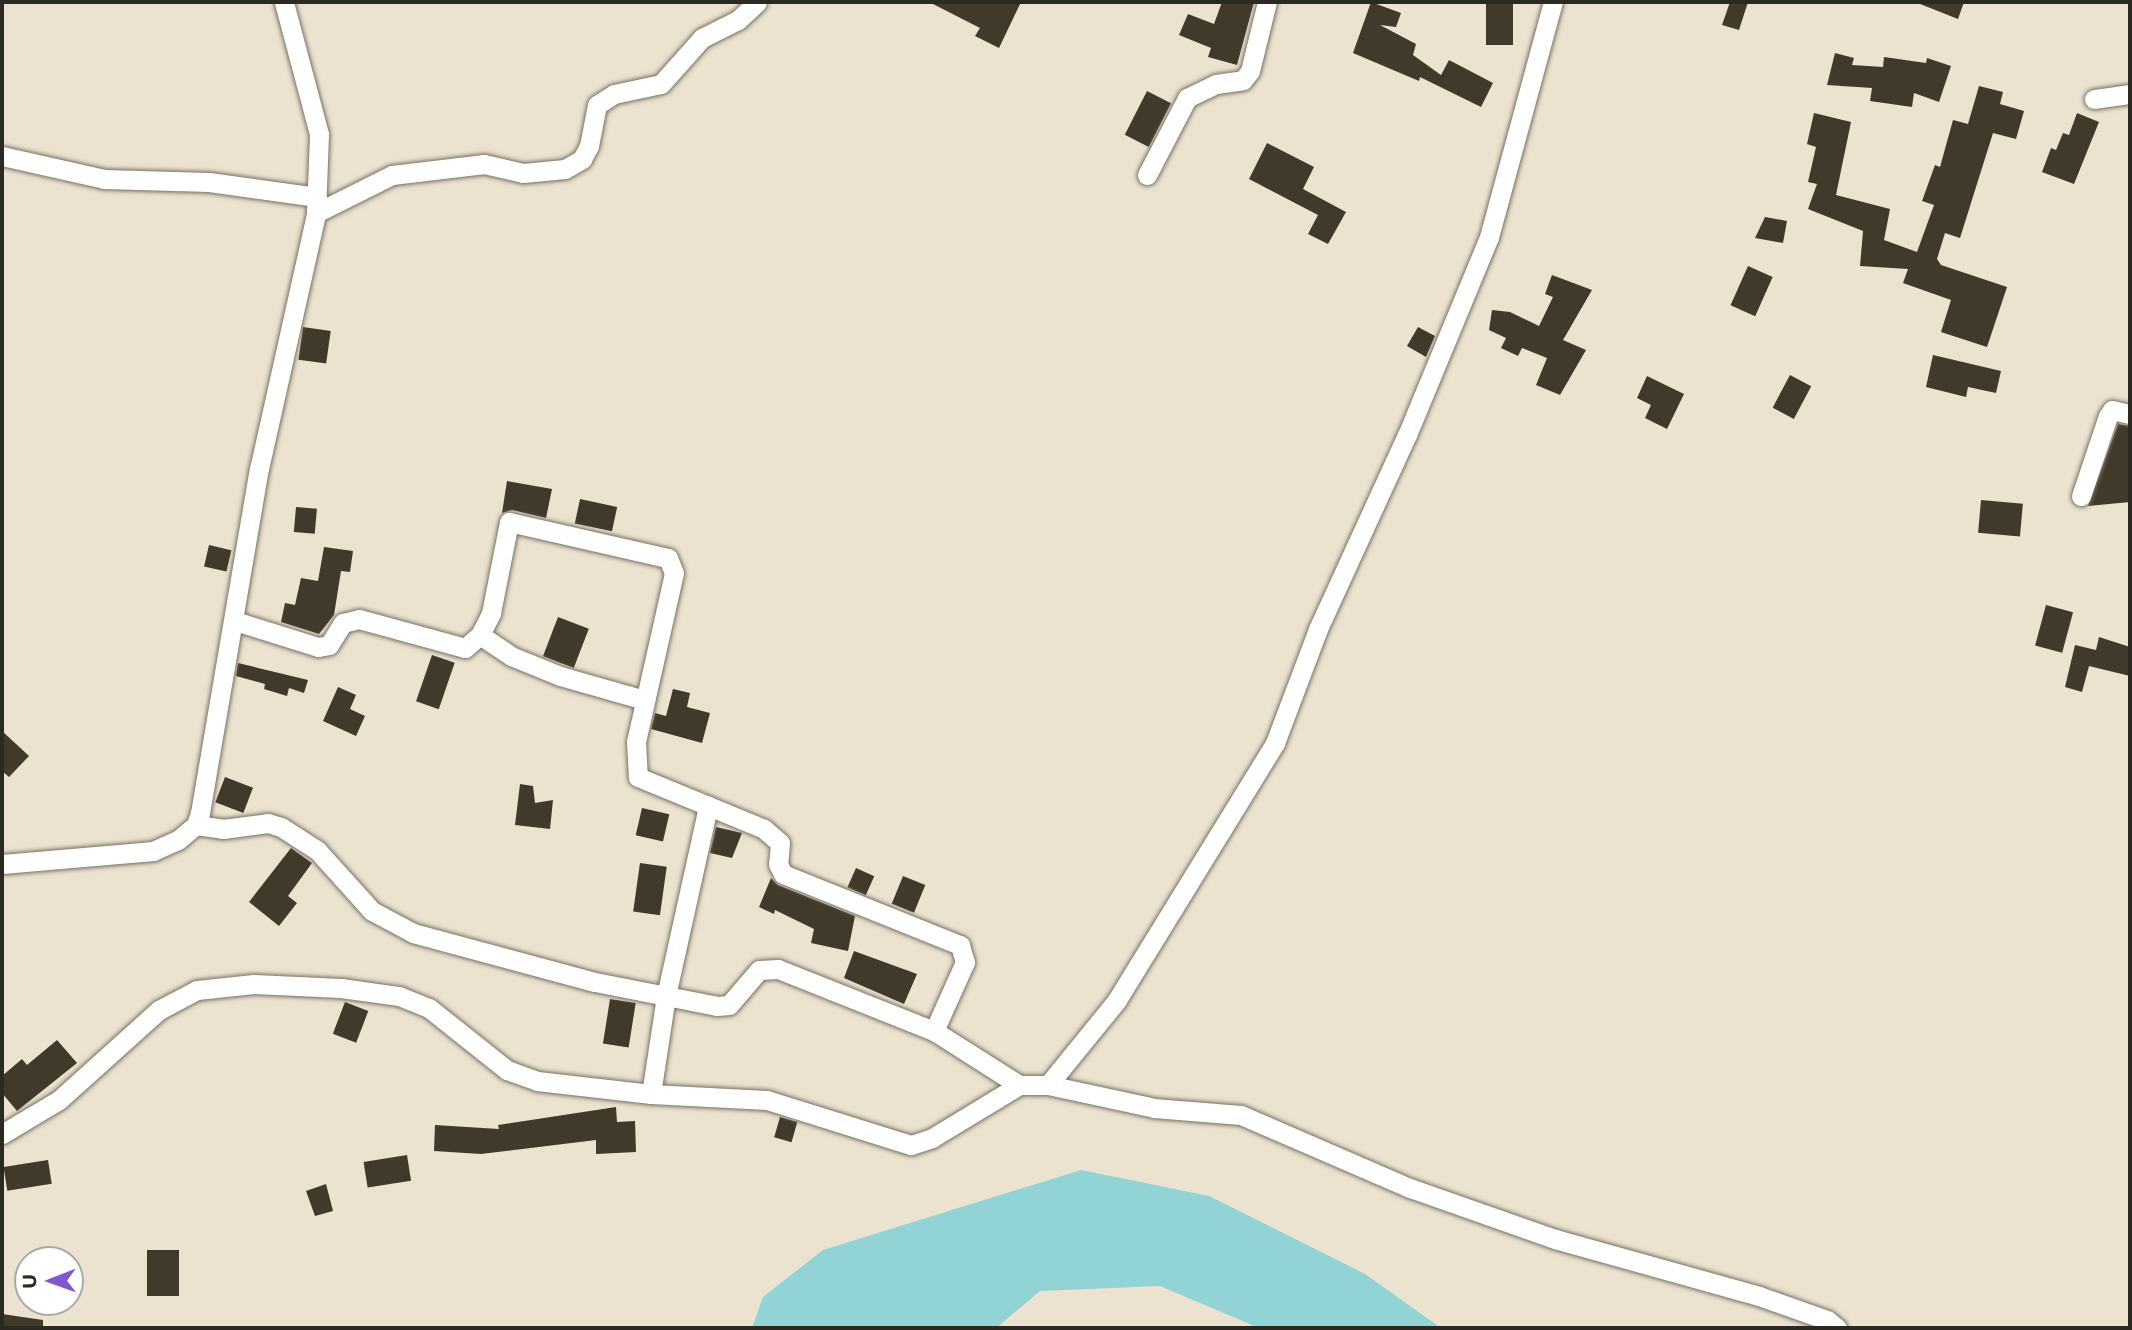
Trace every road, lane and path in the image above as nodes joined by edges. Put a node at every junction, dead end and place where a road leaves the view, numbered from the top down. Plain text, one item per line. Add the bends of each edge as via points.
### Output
1 (284, 2) edge
2 (757, 2) edge
3 (1267, 2) edge
4 (1553, 2) edge
5 (2130, 94) edge
6 (2094, 99) dead end
7 (2, 156) edge
8 (1147, 176) dead end
9 (316, 205) junction
10 (2130, 414) edge
11 (2081, 496) dead end
12 (235, 621) junction
13 (480, 635) junction
14 (645, 700) junction
15 (708, 806) junction
16 (196, 825) junction
17 (2, 864) edge
18 (666, 996) junction
19 (934, 1031) junction
20 (1019, 1085) junction
21 (1048, 1085) junction
22 (651, 1094) junction
23 (2, 1135) edge
24 (1838, 1328) edge

1 - 9 street via 318,134
2 - 9 street via 738,20 702,38 661,83 614,94 597,105 585,152 565,170 523,173 484,164 392,175
3 - 8 street via 1250,71 1243,80 1216,84 1187,98
4 - 21 street via 1489,237 1407,435 1318,628 1275,743 1117,1000
5 - 6 street
7 - 9 street via 104,179 209,183
9 - 12 street via 262,456
10 - 11 street via 2112,410 2108,416
12 - 13 street via 318,646 329,645 343,624 359,619 460,648 471,646
12 - 16 street
13 - 14 street via 511,656 560,676
13 - 14 street via 491,613 509,522 668,558 674,573
14 - 15 street via 634,754 638,777
15 - 18 street
15 - 19 street via 776,839 783,874 960,944 965,962
16 - 17 street via 178,841 153,850
16 - 18 street via 223,829 268,822 317,850 372,911 413,933
18 - 19 street via 723,1006 760,970 770,967
18 - 22 street
19 - 20 street
20 - 21 street
20 - 22 street via 932,1138 911,1144 766,1100
21 - 24 street via 1154,1108 1241,1115 1410,1188 1555,1239 1759,1296
22 - 23 street via 537,1081 507,1070 446,1020 399,996 254,984 197,990 159,1010 60,1100

